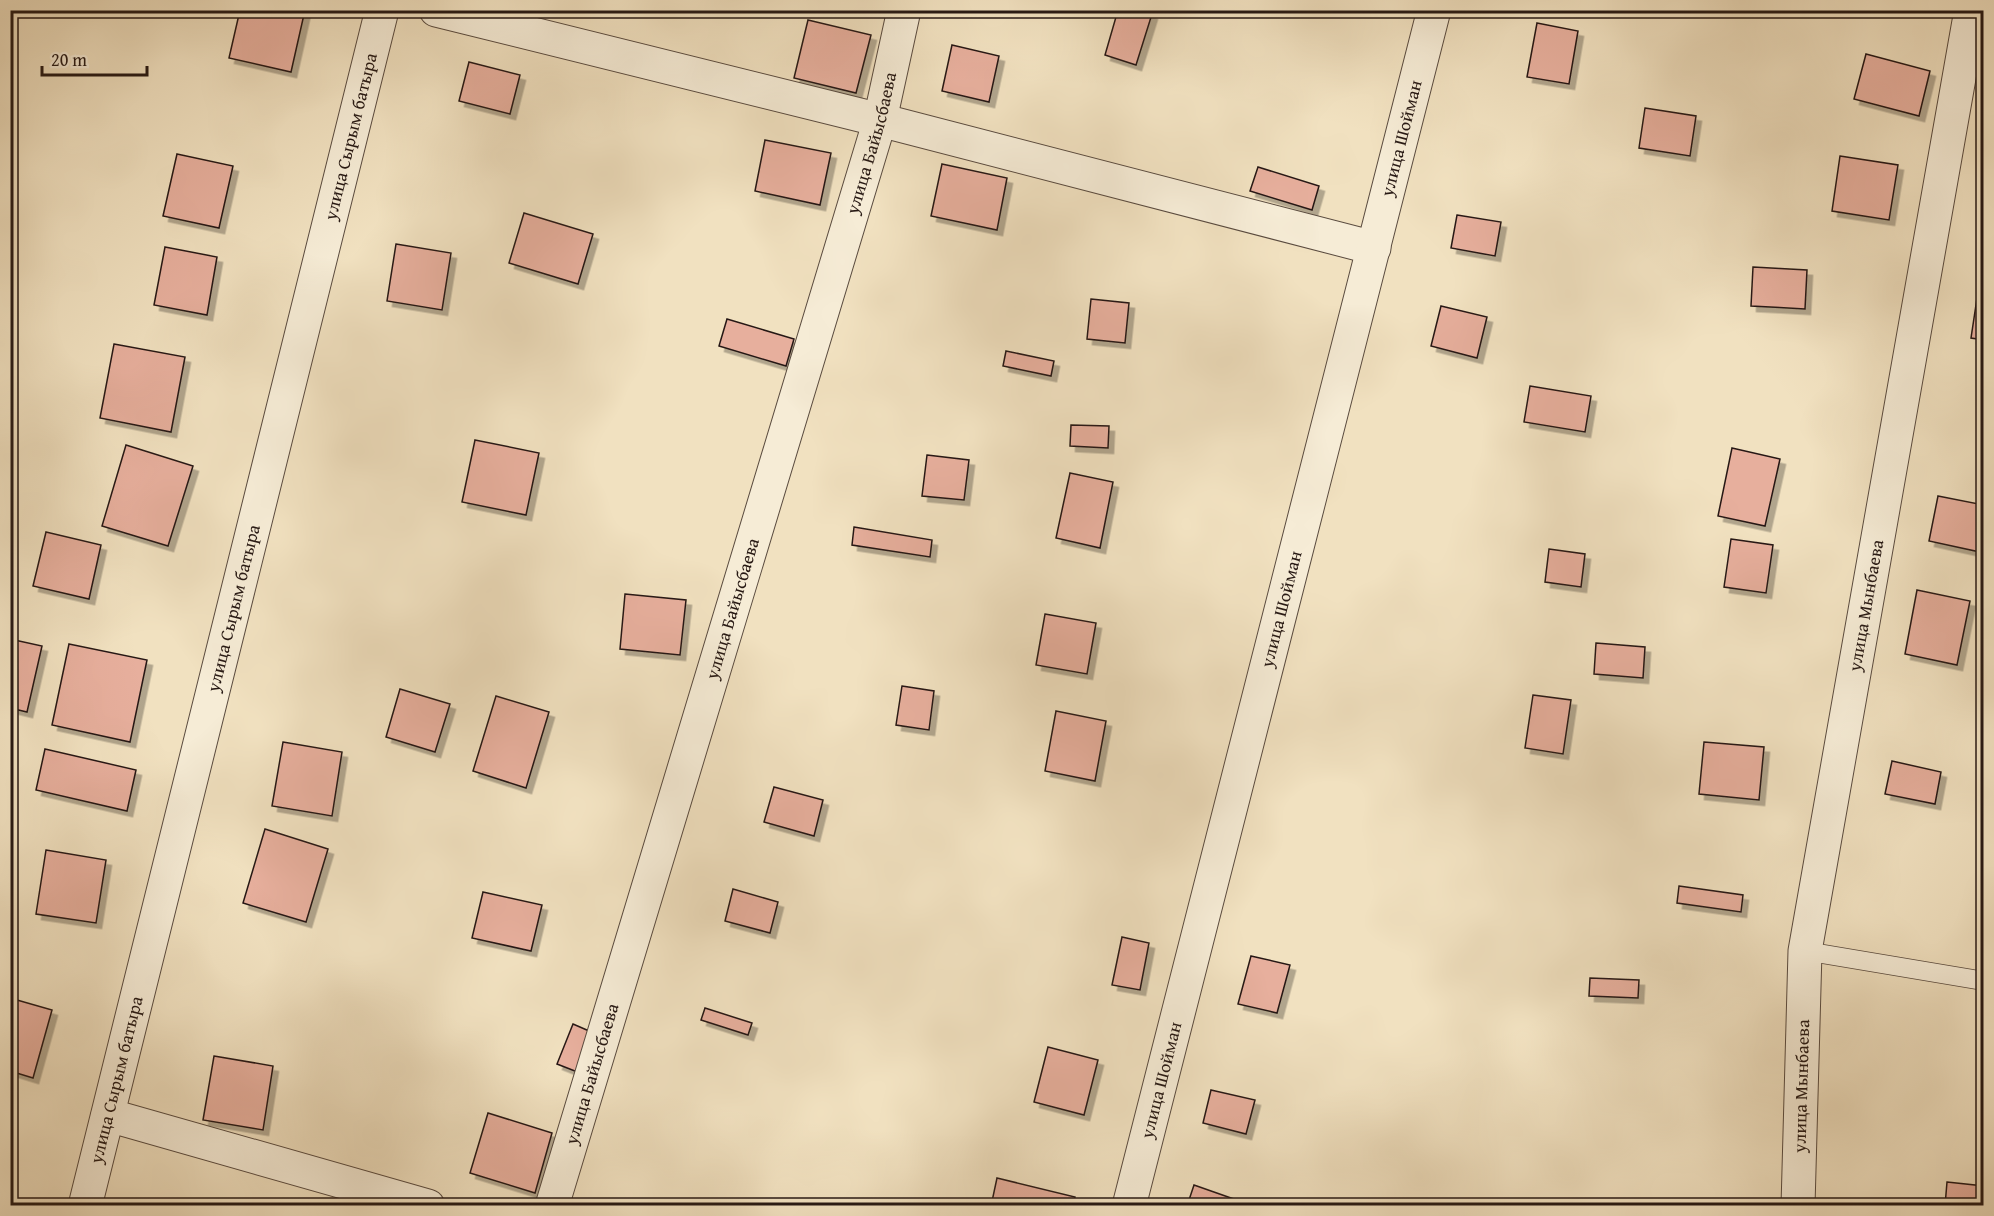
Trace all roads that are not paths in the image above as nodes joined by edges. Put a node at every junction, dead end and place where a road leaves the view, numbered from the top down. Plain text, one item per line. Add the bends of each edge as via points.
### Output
1 (382, 10) edge
2 (436, 10) edge
3 (904, 10) edge
4 (1434, 10) edge
5 (1971, 10) edge
6 (880, 120) junction
7 (1374, 248) junction
8 (1804, 951) junction
9 (1983, 981) edge
10 (108, 1115) junction
11 (85, 1206) edge
12 (428, 1206) edge
13 (552, 1206) edge
14 (1129, 1206) edge
15 (1798, 1206) edge

1 - 10 street, улица Сырым батыра
2 - 6 street
3 - 6 street, улица Байысбаева
4 - 7 street, улица Шойман
5 - 8 street, улица Мынбаева
6 - 7 street
6 - 13 street, улица Байысбаева
7 - 14 street, улица Шойман
8 - 9 lane
8 - 15 street, улица Мынбаева
10 - 11 street, улица Сырым батыра
10 - 12 street

